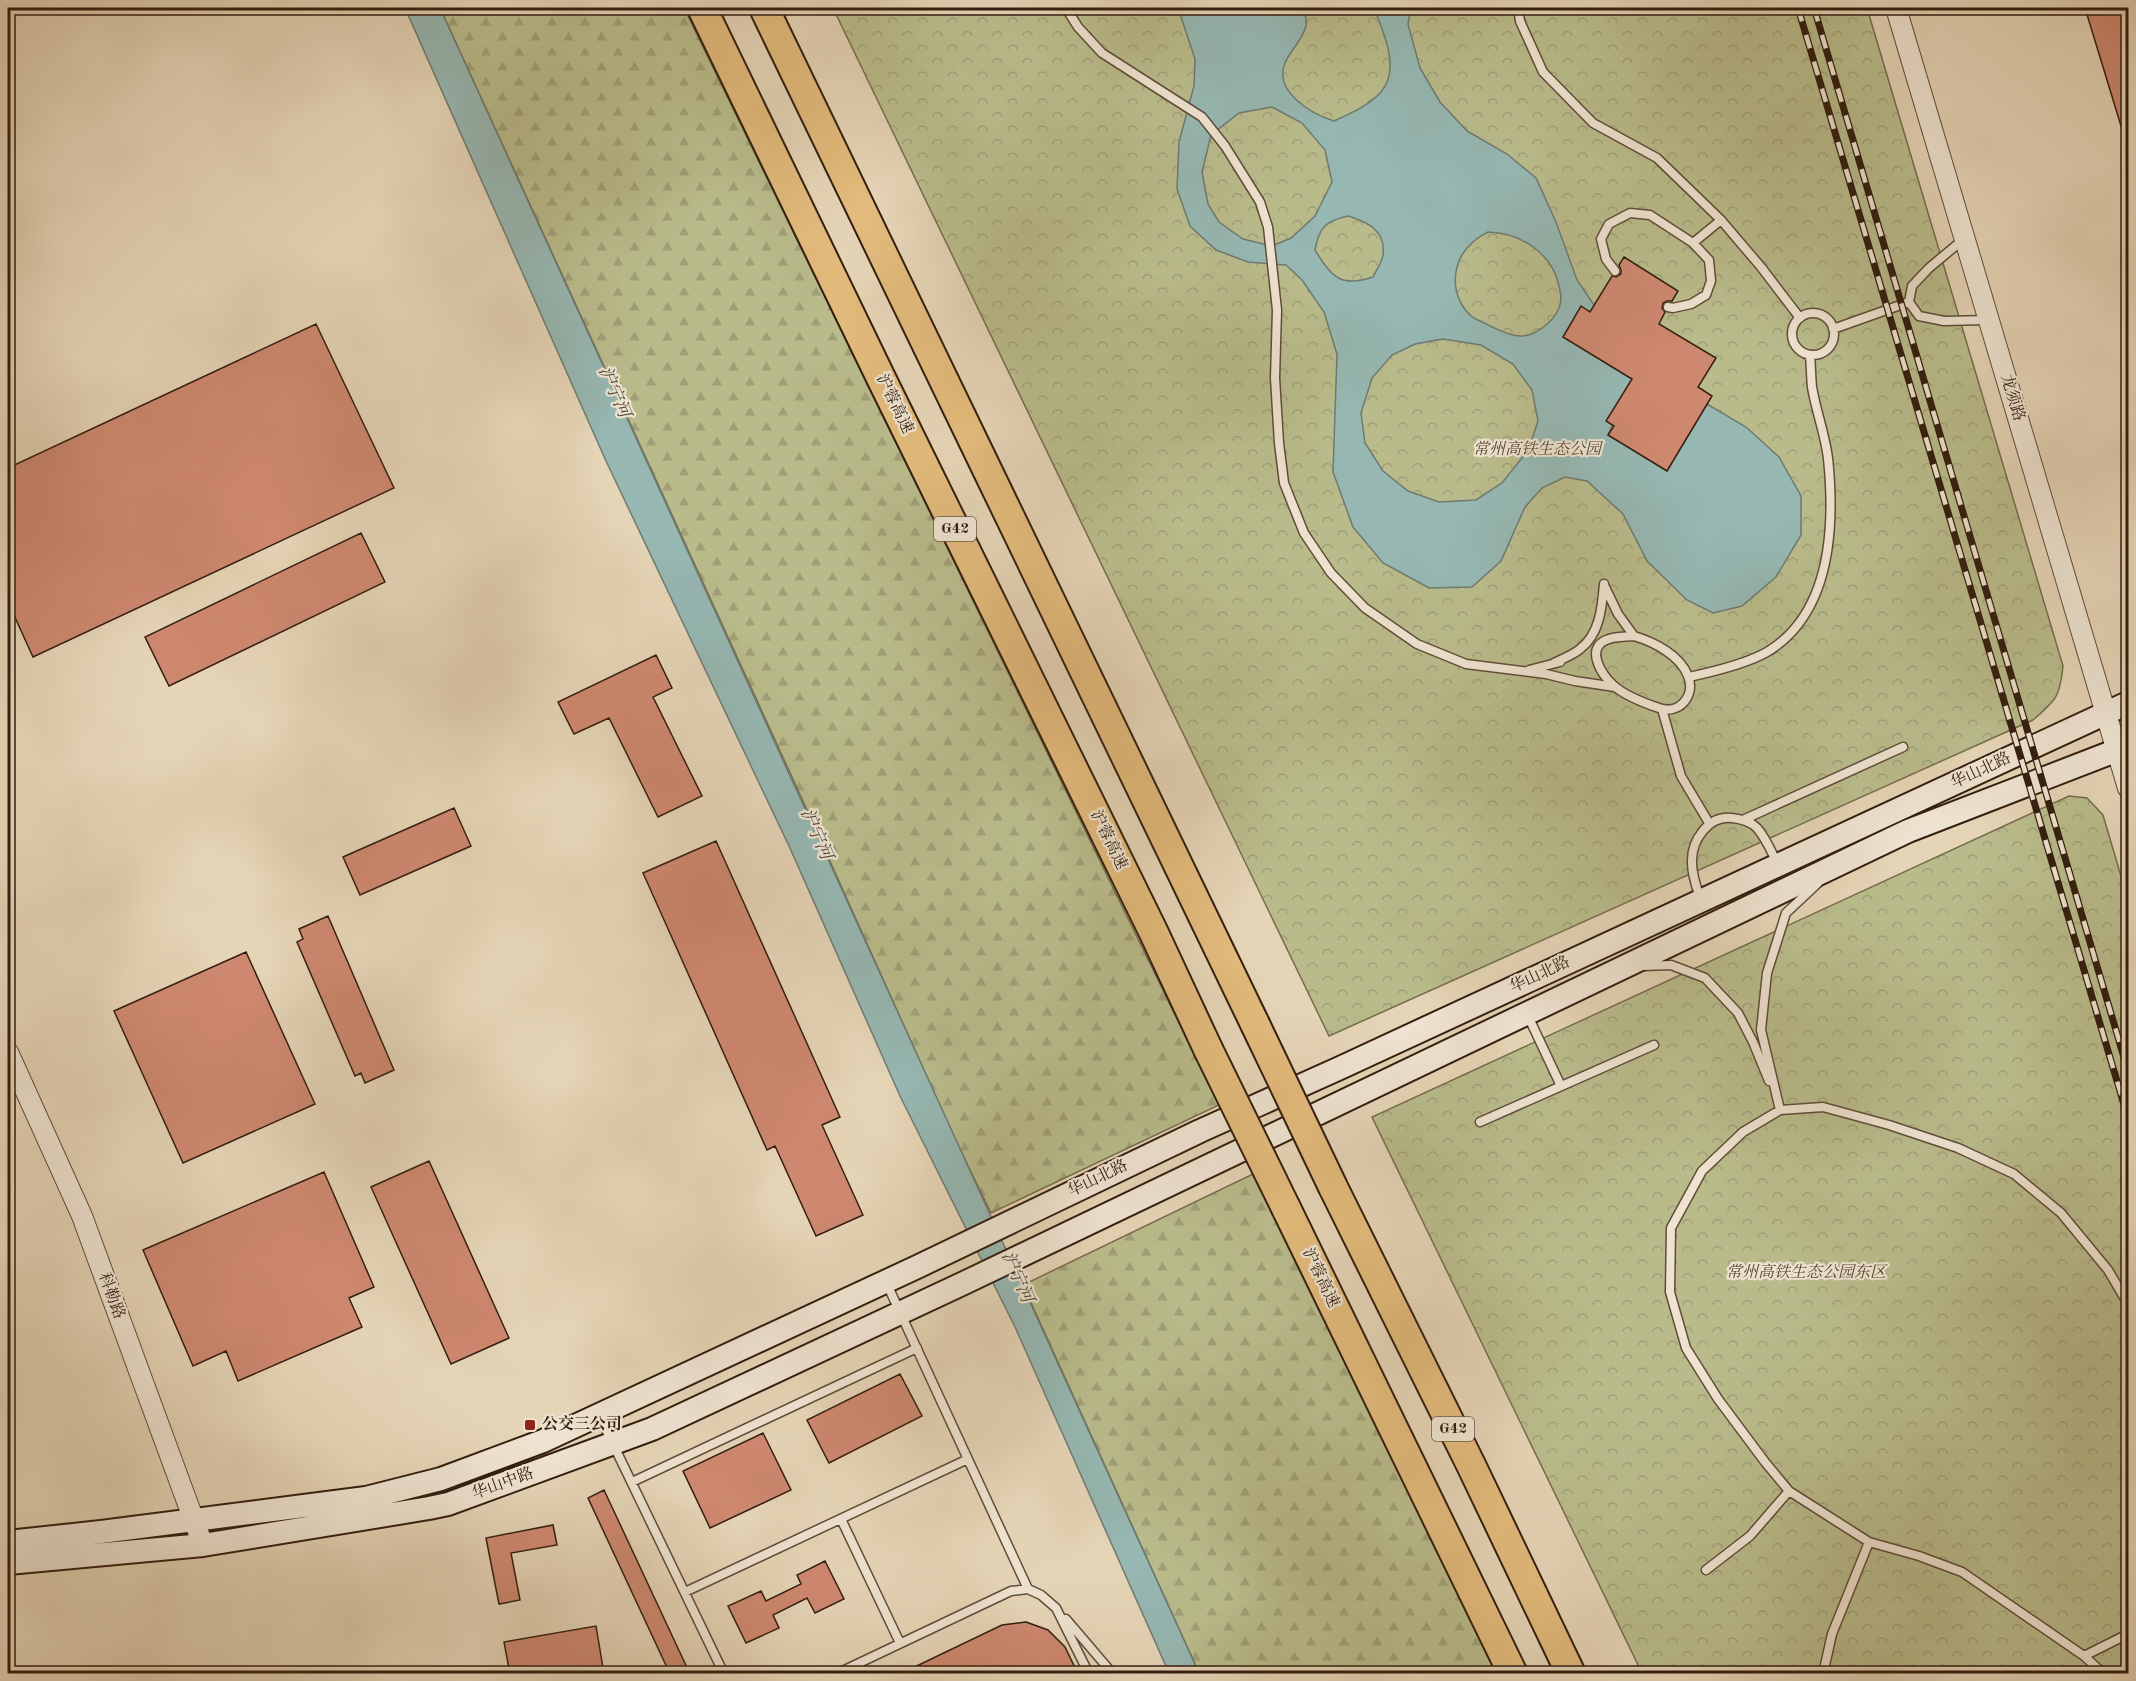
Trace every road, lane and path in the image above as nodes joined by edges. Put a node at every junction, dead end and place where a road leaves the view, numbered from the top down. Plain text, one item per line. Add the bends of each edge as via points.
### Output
1 (702, 8) edge
2 (764, 8) edge
3 (1066, 8) edge
4 (1518, 8) edge
5 (1896, 8) edge
6 (1721, 220) junction
7 (1965, 238) junction
8 (1693, 243) junction
9 (1615, 271) dead end
10 (1909, 302) junction
11 (1668, 307) dead end
12 (1800, 318) junction
13 (1989, 320) junction
14 (1833, 329) junction
15 (1810, 355) junction
16 (1594, 634) junction
17 (1634, 636) junction
18 (1604, 640) junction
19 (1592, 648) junction
20 (1596, 660) junction
21 (1554, 663) junction
22 (1525, 670) junction
23 (1689, 677) junction
24 (1614, 687) junction
25 (2128, 704) edge
26 (1662, 709) junction
27 (2106, 714) junction
28 (1903, 747) dead end
29 (2123, 748) edge
30 (2128, 788) edge
31 (1745, 819) junction
32 (1709, 823) junction
33 (1778, 865) junction
34 (1835, 866) junction
35 (1701, 900) junction
36 (1624, 967) junction
37 (1527, 1013) junction
38 (1654, 1045) dead end
39 (8, 1052) edge
40 (1561, 1086) junction
41 (1780, 1110) junction
42 (1480, 1122) dead end
43 (952, 1249) joint
44 (886, 1281) junction
45 (964, 1283) joint
46 (2128, 1304) edge
47 (901, 1312) junction
48 (917, 1348) junction
49 (599, 1415) junction
50 (613, 1443) junction
51 (968, 1459) junction
52 (632, 1482) junction
53 (1790, 1491) junction
54 (841, 1519) junction
55 (194, 1520) junction
56 (8, 1542) edge
57 (1869, 1542) junction
58 (202, 1545) junction
59 (8, 1563) edge
60 (1706, 1570) dead end
61 (1028, 1590) junction
62 (685, 1592) junction
63 (1056, 1608) junction
64 (2128, 1634) edge
65 (900, 1643) junction
66 (2084, 1656) junction
67 (724, 1674) edge
68 (836, 1674) edge
69 (1089, 1674) edge
70 (1113, 1674) edge
71 (1513, 1674) edge
72 (1571, 1674) edge
73 (1823, 1674) edge
74 (2104, 1674) edge

1 - 71 highway, 沪蓉高速 / G42, bridge
2 - 72 highway, G42, bridge
3 - 22 lane via 1102,53 1202,117 1260,202 1268,227 1277,310 1275,378 1284,483 1304,533 1331,573 1365,608 1417,644 1466,664
4 - 6 lane via 1543,72 1593,123 1657,158
5 - 7 street, 龙须路
6 - 8 lane
6 - 12 lane
7 - 10 lane via 1912,286
7 - 13 street, 龙须路
8 - 9 lane via 1650,215 1630,213 1609,224 1601,239 1606,259
8 - 11 lane via 1709,260 1711,281 1706,295 1691,304
10 - 13 lane via 1919,316 1944,321
10 - 14 lane
12 - 14 lane via 1819,315
12 - 15 lane via 1792,330 1794,343
13 - 27 street, 龙须路
14 - 15 lane via 1829,348
15 - 23 lane via 1812,386 1828,458 1830,528 1822,580 1799,625 1766,652
16 - 17 lane via 1602,610 1604,584
16 - 19 lane
16 - 21 lane via 1580,649
17 - 18 lane
17 - 23 lane via 1669,653
18 - 19 lane
18 - 20 lane via 1597,649
19 - 20 lane
19 - 21 lane
20 - 24 lane
21 - 22 lane
22 - 24 lane
23 - 26 lane via 1690,691 1684,703 1673,710
24 - 26 lane
25 - 27 main road, 华山北路
26 - 32 lane via 1681,776
27 - 29 street, 龙须路
27 - 33 main road, 华山北路
28 - 31 lane
29 - 30 street, 龙须路
29 - 34 main road, 华山北路 via 1908,831
31 - 32 lane via 1721,816
31 - 33 lane via 1757,828
32 - 35 lane via 1696,840 1691,860
33 - 35 main road, 华山北路
34 - 36 main road, 华山北路
34 - 41 lane via 1786,913 1767,973 1761,1030
35 - 43 main road, 华山北路
36 - 37 main road, 华山北路
36 - 41 lane via 1671,965 1705,978 1738,1013
37 - 40 lane
37 - 45 main road, 华山北路
38 - 40 lane
39 - 55 street, 科勒路 via 82,1216
40 - 42 lane
41 - 46 lane via 1823,1107 1889,1125 1958,1148 2014,1174 2061,1213 2108,1270
41 - 53 lane via 1743,1132 1702,1171 1671,1228 1670,1292 1686,1348 1718,1399
43 - 44 main road, 华山中路
44 - 47 lane
44 - 49 main road, 华山中路
45 - 47 main road, 华山中路
47 - 48 lane
47 - 50 main road, 华山中路 via 652,1429
48 - 51 lane
48 - 52 lane
49 - 50 lane
49 - 55 main road, 华山中路 via 543,1441 441,1479 366,1498
50 - 52 lane
50 - 58 main road, 华山中路 via 448,1504
51 - 54 lane
51 - 61 lane
52 - 62 lane
53 - 57 lane
53 - 60 lane via 1750,1536
54 - 62 lane
54 - 65 lane
55 - 56 main road, 华山中路
55 - 58 street, 科勒路
57 - 66 lane via 1962,1572
57 - 73 lane via 1832,1634
58 - 59 main road, 华山中路
61 - 63 lane
61 - 65 lane via 1011,1591
62 - 67 lane
63 - 69 lane
63 - 70 lane
64 - 66 lane
65 - 68 lane
66 - 74 lane

